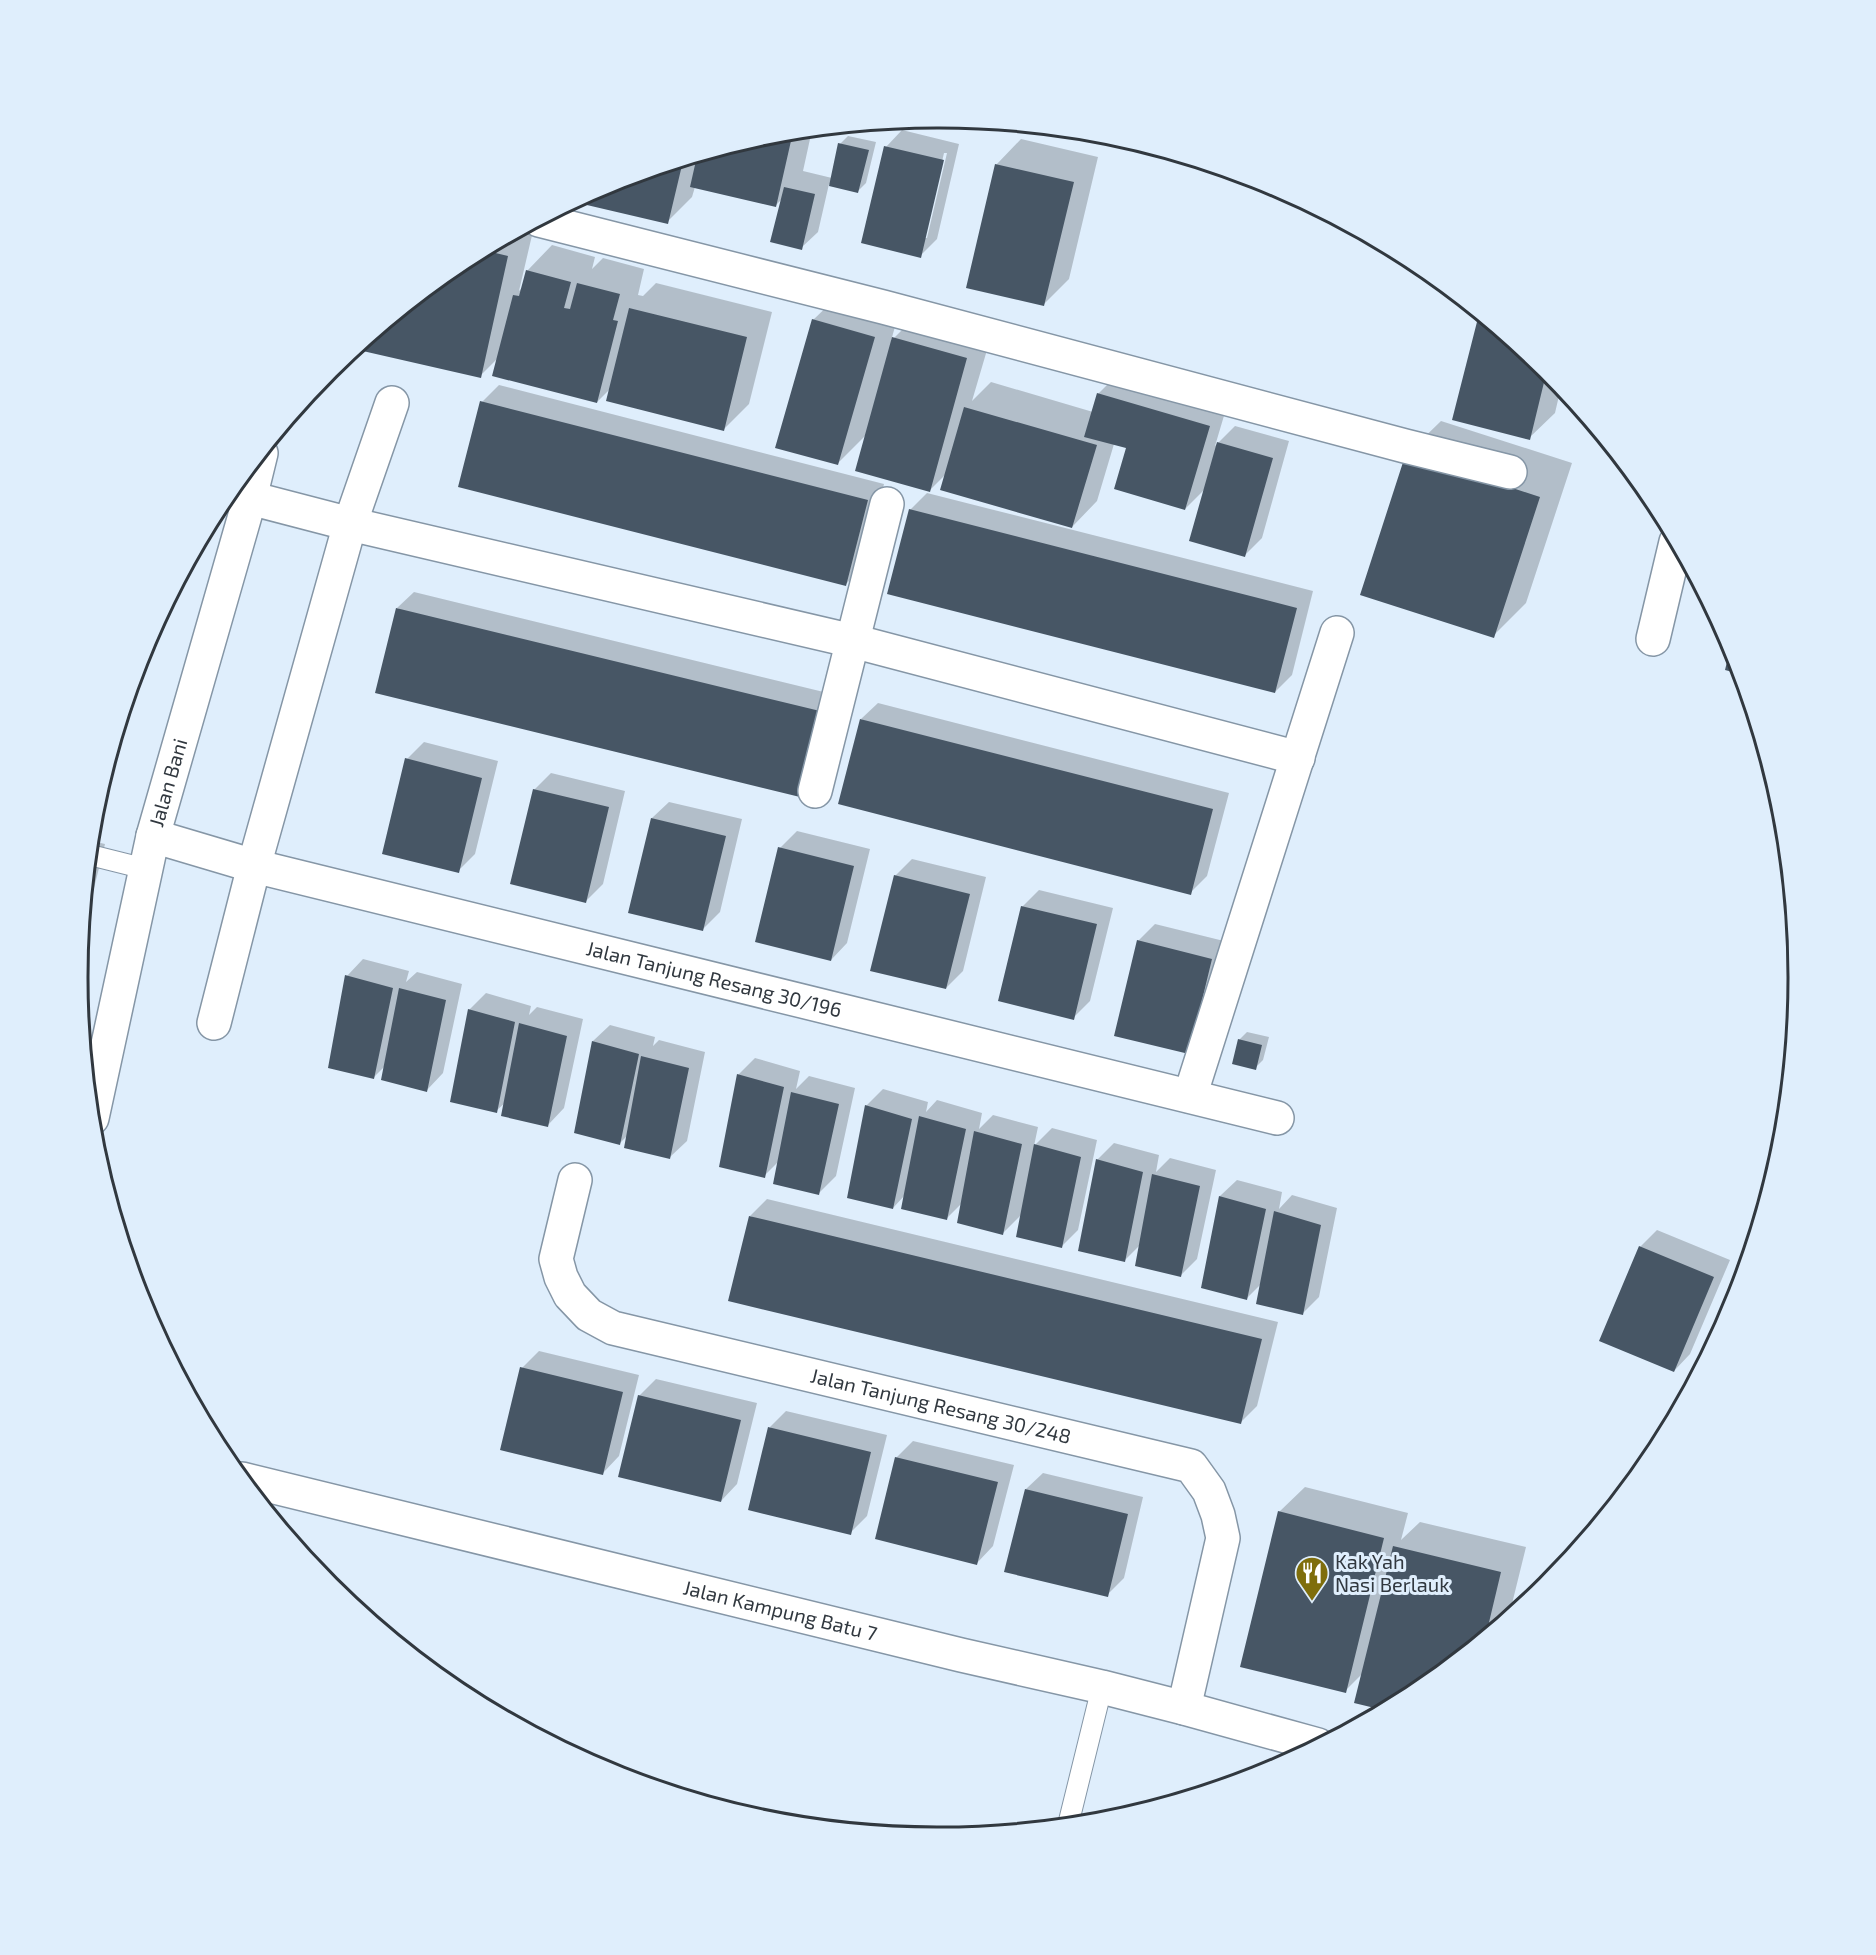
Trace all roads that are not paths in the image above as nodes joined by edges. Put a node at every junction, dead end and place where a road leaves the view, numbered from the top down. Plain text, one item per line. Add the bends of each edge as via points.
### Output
1 (549, 223) edge
2 (392, 403) dead end
3 (1510, 472) dead end
4 (242, 492) edge
5 (887, 504) dead end
6 (350, 524) junction
7 (1674, 552) edge
8 (1337, 633) dead end
9 (1653, 639) dead end
10 (853, 641) junction
11 (1298, 758) junction
12 (815, 791) dead end
13 (153, 836) junction
14 (98, 857) edge
15 (254, 866) junction
16 (146, 868) junction
17 (214, 1023) dead end
18 (97, 1095) edge
19 (1190, 1096) junction
20 (1277, 1118) dead end
21 (575, 1180) dead end
22 (255, 1482) edge
23 (1102, 1687) junction
24 (1184, 1708) junction
25 (1307, 1742) edge
26 (1070, 1817) edge

1 - 3 street
2 - 6 street
4 - 6 street
4 - 13 street, Jalan Bani
5 - 10 street
6 - 10 street
6 - 15 street
7 - 9 street
8 - 11 street
10 - 11 street
10 - 12 street
11 - 19 street
13 - 15 street, Jalan Tanjung Resang 30/196
13 - 16 street, Jalan Bani
14 - 16 lane
15 - 17 street
15 - 19 street, Jalan Tanjung Resang 30/196
16 - 18 street, Jalan Bani
19 - 20 street, Jalan Tanjung Resang 30/196
21 - 24 street, Jalan Tanjung Resang 30/248 via 556,1259 570,1295 589,1315 613,1328 1191,1466 1209,1491 1223,1538
22 - 23 street, Jalan Kampung Batu 7
23 - 24 street, Jalan Kampung Batu 7
23 - 26 lane
24 - 25 street, Jalan Kampung Batu 7

